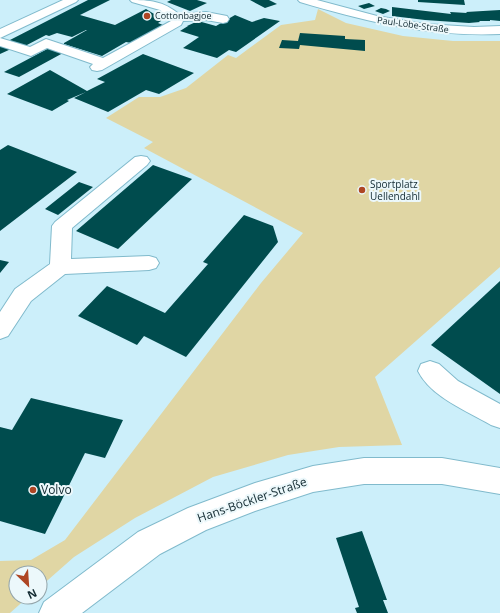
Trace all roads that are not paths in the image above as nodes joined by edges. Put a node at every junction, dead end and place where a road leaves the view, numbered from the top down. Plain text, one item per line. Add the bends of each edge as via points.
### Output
1 (72, 0) edge
2 (136, 0) edge
3 (304, 0) edge
4 (176, 18) junction
5 (223, 19) dead end
6 (500, 30) edge
7 (0, 34) edge
8 (0, 42) edge
9 (141, 161) dead end
10 (148, 263) dead end
11 (60, 266) junction
12 (0, 330) edge
13 (430, 371) dead end
14 (500, 417) edge
15 (500, 481) edge
16 (55, 613) edge

1 - 7 street
2 - 4 street via 164,8
3 - 6 street, Paul-Löbe-Straße via 401,26 457,31
4 - 5 street via 206,16
4 - 8 street via 176,22 170,26 100,65 52,41 31,52
9 - 11 street via 62,226
10 - 11 street
11 - 12 street via 23,296
13 - 14 street via 449,388
15 - 16 street, Hans-Böckler-Straße via 442,471 364,471 313,479 255,496 198,518 149,543

